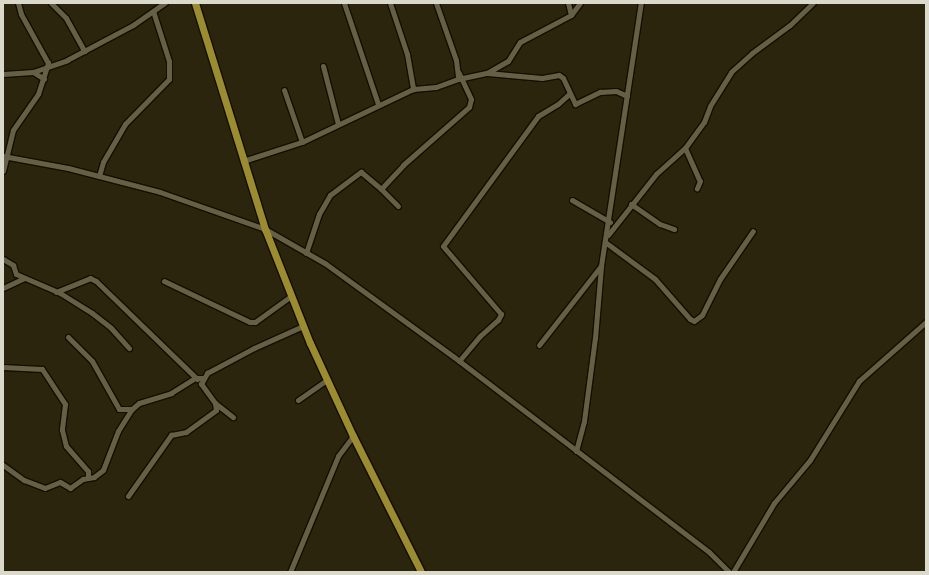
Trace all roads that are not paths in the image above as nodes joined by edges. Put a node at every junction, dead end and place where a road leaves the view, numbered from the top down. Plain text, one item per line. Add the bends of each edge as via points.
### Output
1 (18, 3) edge
2 (51, 3) edge
3 (165, 3) edge
4 (195, 3) edge
5 (344, 3) edge
6 (390, 3) edge
7 (436, 3) edge
8 (568, 3) edge
9 (580, 3) edge
10 (641, 3) edge
11 (813, 3) edge
12 (153, 11) junction
13 (571, 15) junction
14 (84, 51) junction
15 (323, 66) dead end
16 (47, 67) junction
17 (33, 72) junction
18 (487, 73) junction
19 (3, 74) edge
20 (44, 79) junction
21 (460, 79) junction
22 (413, 89) junction
23 (284, 90) dead end
24 (569, 94) junction
25 (627, 96) junction
26 (378, 104) junction
27 (338, 124) junction
28 (302, 142) junction
29 (685, 148) junction
30 (4, 156) edge
31 (243, 161) junction
32 (3, 171) edge
33 (99, 176) junction
34 (697, 188) dead end
35 (381, 189) junction
36 (572, 200) dead end
37 (631, 204) junction
38 (398, 206) dead end
39 (610, 222) junction
40 (265, 229) junction
41 (674, 229) dead end
42 (753, 231) dead end
43 (607, 236) junction
44 (606, 242) junction
45 (306, 253) junction
46 (3, 259) edge
47 (601, 266) junction
48 (24, 278) junction
49 (164, 281) dead end
50 (3, 288) edge
51 (56, 292) junction
52 (291, 296) junction
53 (926, 322) edge
54 (303, 326) junction
55 (68, 337) dead end
56 (539, 345) dead end
57 (129, 348) dead end
58 (459, 362) junction
59 (3, 367) edge
60 (195, 378) junction
61 (203, 378) junction
62 (327, 380) junction
63 (201, 384) junction
64 (298, 400) dead end
65 (215, 403) junction
66 (132, 409) junction
67 (232, 417) dead end
68 (353, 436) junction
69 (576, 451) junction
70 (3, 464) edge
71 (88, 478) junction
72 (128, 496) dead end
73 (290, 572) edge
74 (421, 572) edge
75 (729, 572) edge
76 (733, 572) edge

1 - 16 street via 21,14 40,45
2 - 14 street via 66,18
3 - 12 street
4 - 31 main road
5 - 26 street
6 - 22 street via 407,54
7 - 21 street
8 - 13 street
9 - 13 street
10 - 25 street
11 - 29 street via 790,25 752,52 731,72 704,122
12 - 14 street
12 - 33 street via 170,61 169,79 124,124 103,162
13 - 18 street via 520,42 508,61
14 - 16 street
15 - 27 street
16 - 17 street
16 - 20 street
17 - 19 street
17 - 20 street
18 - 21 street
18 - 24 street via 542,78 559,75 563,78
20 - 30 street via 38,94 13,130
21 - 22 street via 436,88
21 - 35 street via 472,99 469,106 403,165
22 - 26 street
23 - 28 street
24 - 25 street via 575,104 600,92 616,91
24 - 58 street via 538,116 443,246 501,314
25 - 39 street
26 - 27 street
27 - 28 street
28 - 31 street
29 - 34 street via 700,181
29 - 37 street via 656,174
30 - 32 street
30 - 33 street
31 - 40 main road
33 - 40 street via 174,196
35 - 38 street
35 - 45 street via 361,172 330,195 319,214
36 - 39 street
37 - 41 street via 660,224
37 - 43 street
39 - 43 street
40 - 45 street
40 - 52 main road
42 - 44 street via 720,279 702,315 694,321 650,275
43 - 44 street
44 - 47 street
45 - 58 street via 326,264
46 - 48 street via 13,264 16,274
47 - 56 street
47 - 69 street via 584,421
48 - 50 street
48 - 51 street
49 - 52 street via 250,322 255,322
51 - 57 street via 92,313 111,328
51 - 60 street via 90,278 96,281
52 - 54 main road
53 - 76 street via 859,381 810,460 774,504
54 - 61 street via 254,348 207,373
54 - 62 main road
55 - 66 street via 92,361 119,409
58 - 69 street
59 - 71 street via 42,369 65,404 62,430 66,446 88,472
60 - 61 street
60 - 63 street
60 - 66 street via 171,393 139,403
61 - 63 street
62 - 64 street
62 - 68 main road
63 - 65 street
65 - 67 street
65 - 72 street via 216,410 201,422 186,432 172,435
66 - 71 street via 118,431 103,470
68 - 73 street via 338,456
68 - 74 main road
69 - 75 street via 709,552
70 - 71 street via 24,480 45,488 60,482 70,488

